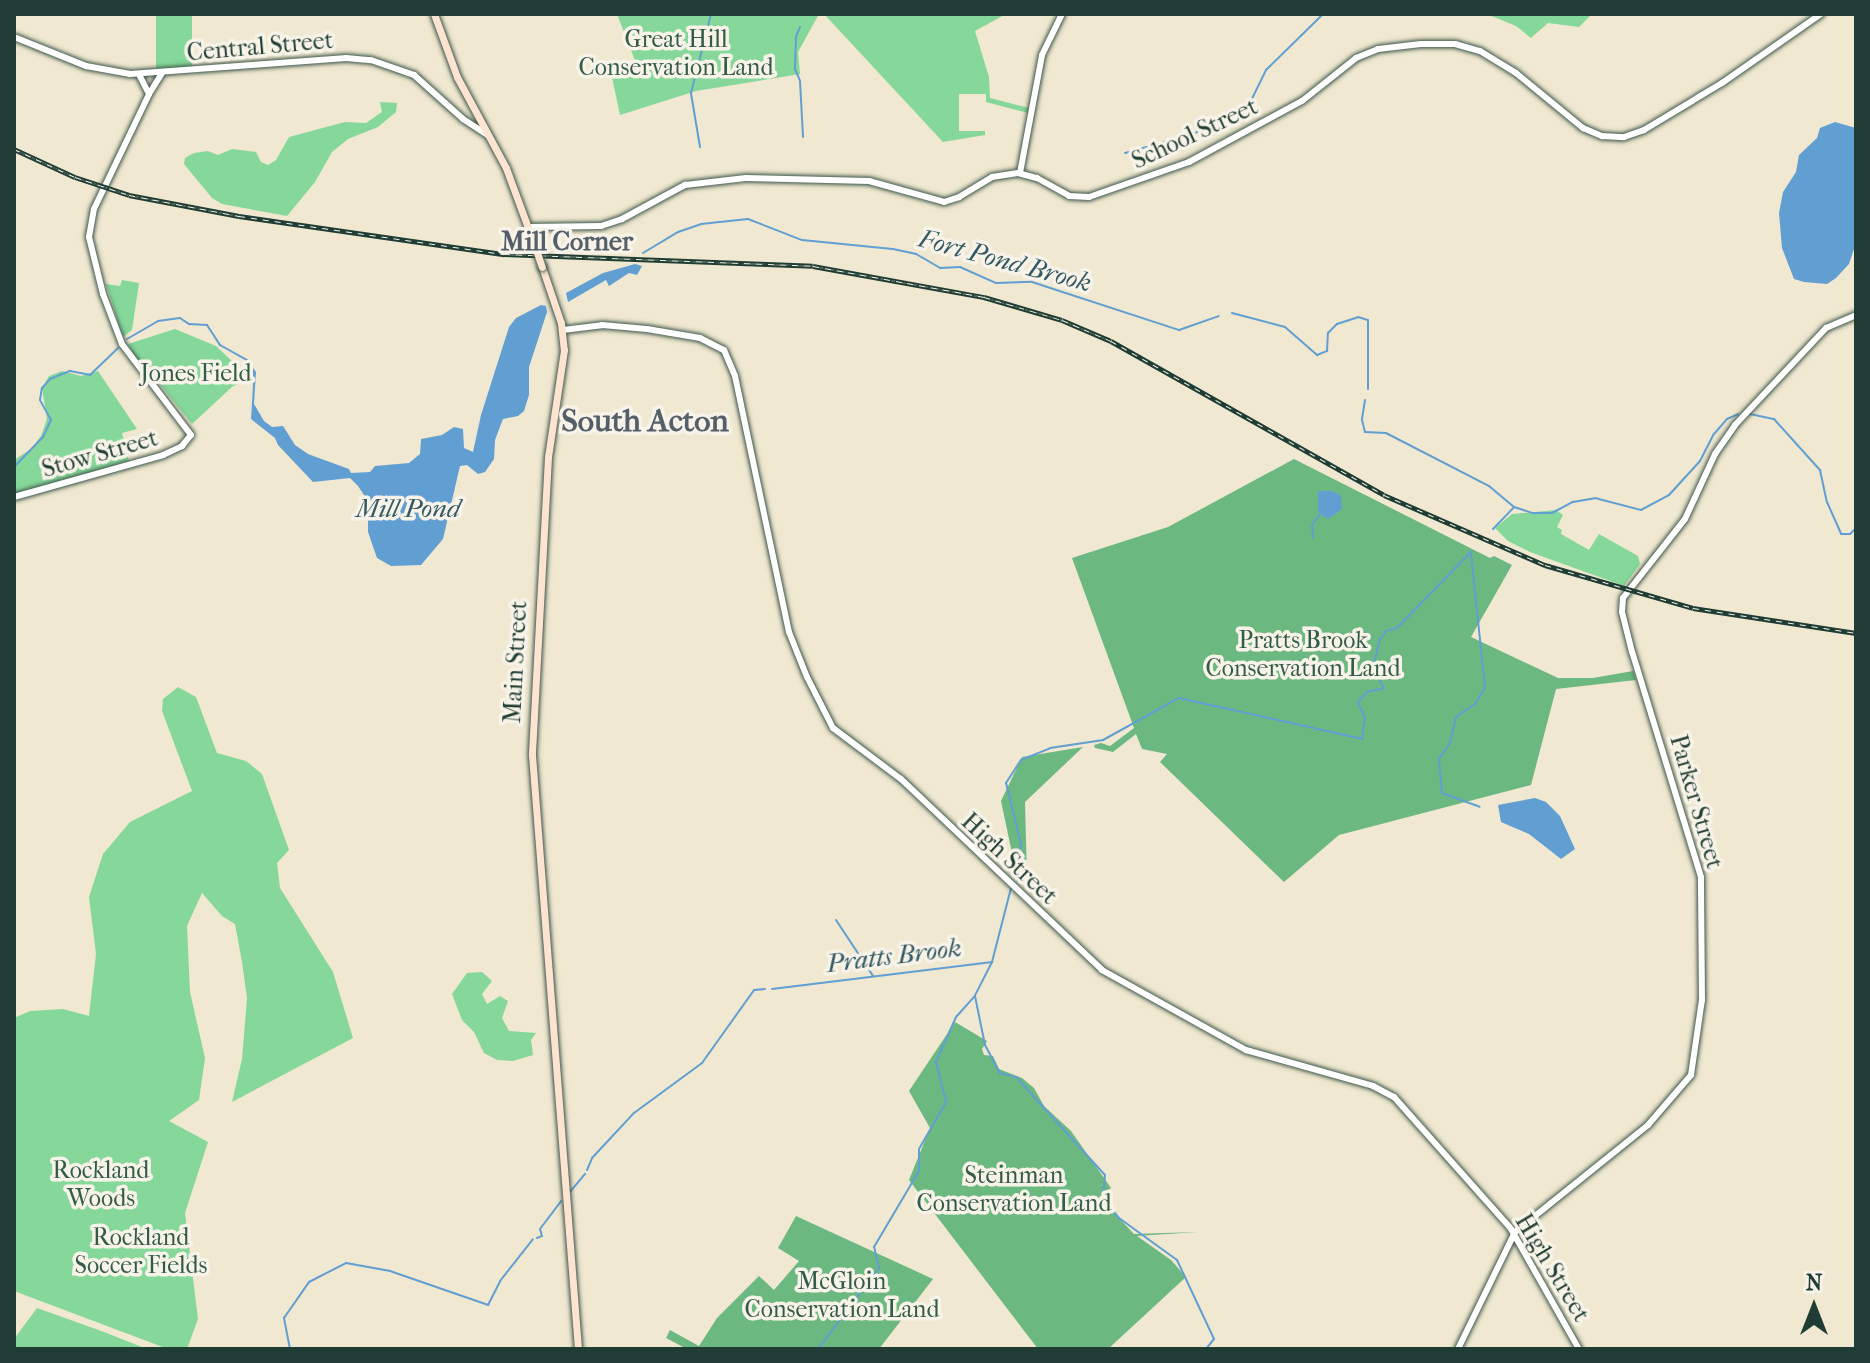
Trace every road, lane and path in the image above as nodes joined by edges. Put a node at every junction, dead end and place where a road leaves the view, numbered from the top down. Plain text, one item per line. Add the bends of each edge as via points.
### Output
1 (434, 14) edge
2 (1062, 14) edge
3 (1821, 14) edge
4 (14, 37) edge
5 (163, 72) junction
6 (139, 74) junction
7 (149, 94) junction
8 (489, 136) junction
9 (1020, 173) junction
10 (528, 227) junction
11 (1856, 315) edge
12 (563, 330) junction
13 (14, 497) edge
14 (1514, 1234) junction
15 (578, 1349) edge
16 (1458, 1349) edge
17 (1579, 1349) edge

1 - 8 main road, Main Street via 457,77
2 - 9 street via 1041,57
3 - 9 street, School Street via 1722,83 1624,137 1583,128 1491,56 1462,45 1421,44 1378,49 1356,58 1289,109 1176,168 1098,195 1069,196
4 - 6 street, Central Street via 86,66
5 - 6 street, Central Street
5 - 7 street
5 - 8 street, Central Street via 371,60 414,75
6 - 7 street
7 - 13 street, Stow Street via 94,209 89,237 122,344 191,435 180,448 160,457
8 - 10 main road, Main Street
9 - 10 street via 992,177 944,202 859,180 703,181 683,185 603,226
10 - 12 main road, Main Street, bridge
11 - 14 street, Parker Street via 1826,328 1741,417 1715,454 1685,519 1623,598 1632,652 1701,877 1704,968 1697,1050 1682,1089 1648,1125
12 - 14 street, High Street via 602,325 647,329 700,338 727,354 789,632 826,717 843,737 901,779 1102,970 1246,1050 1373,1086 1394,1097
12 - 15 main road, Main Street via 548,445 532,741
14 - 16 street, Parker Street
14 - 17 street, High Street

